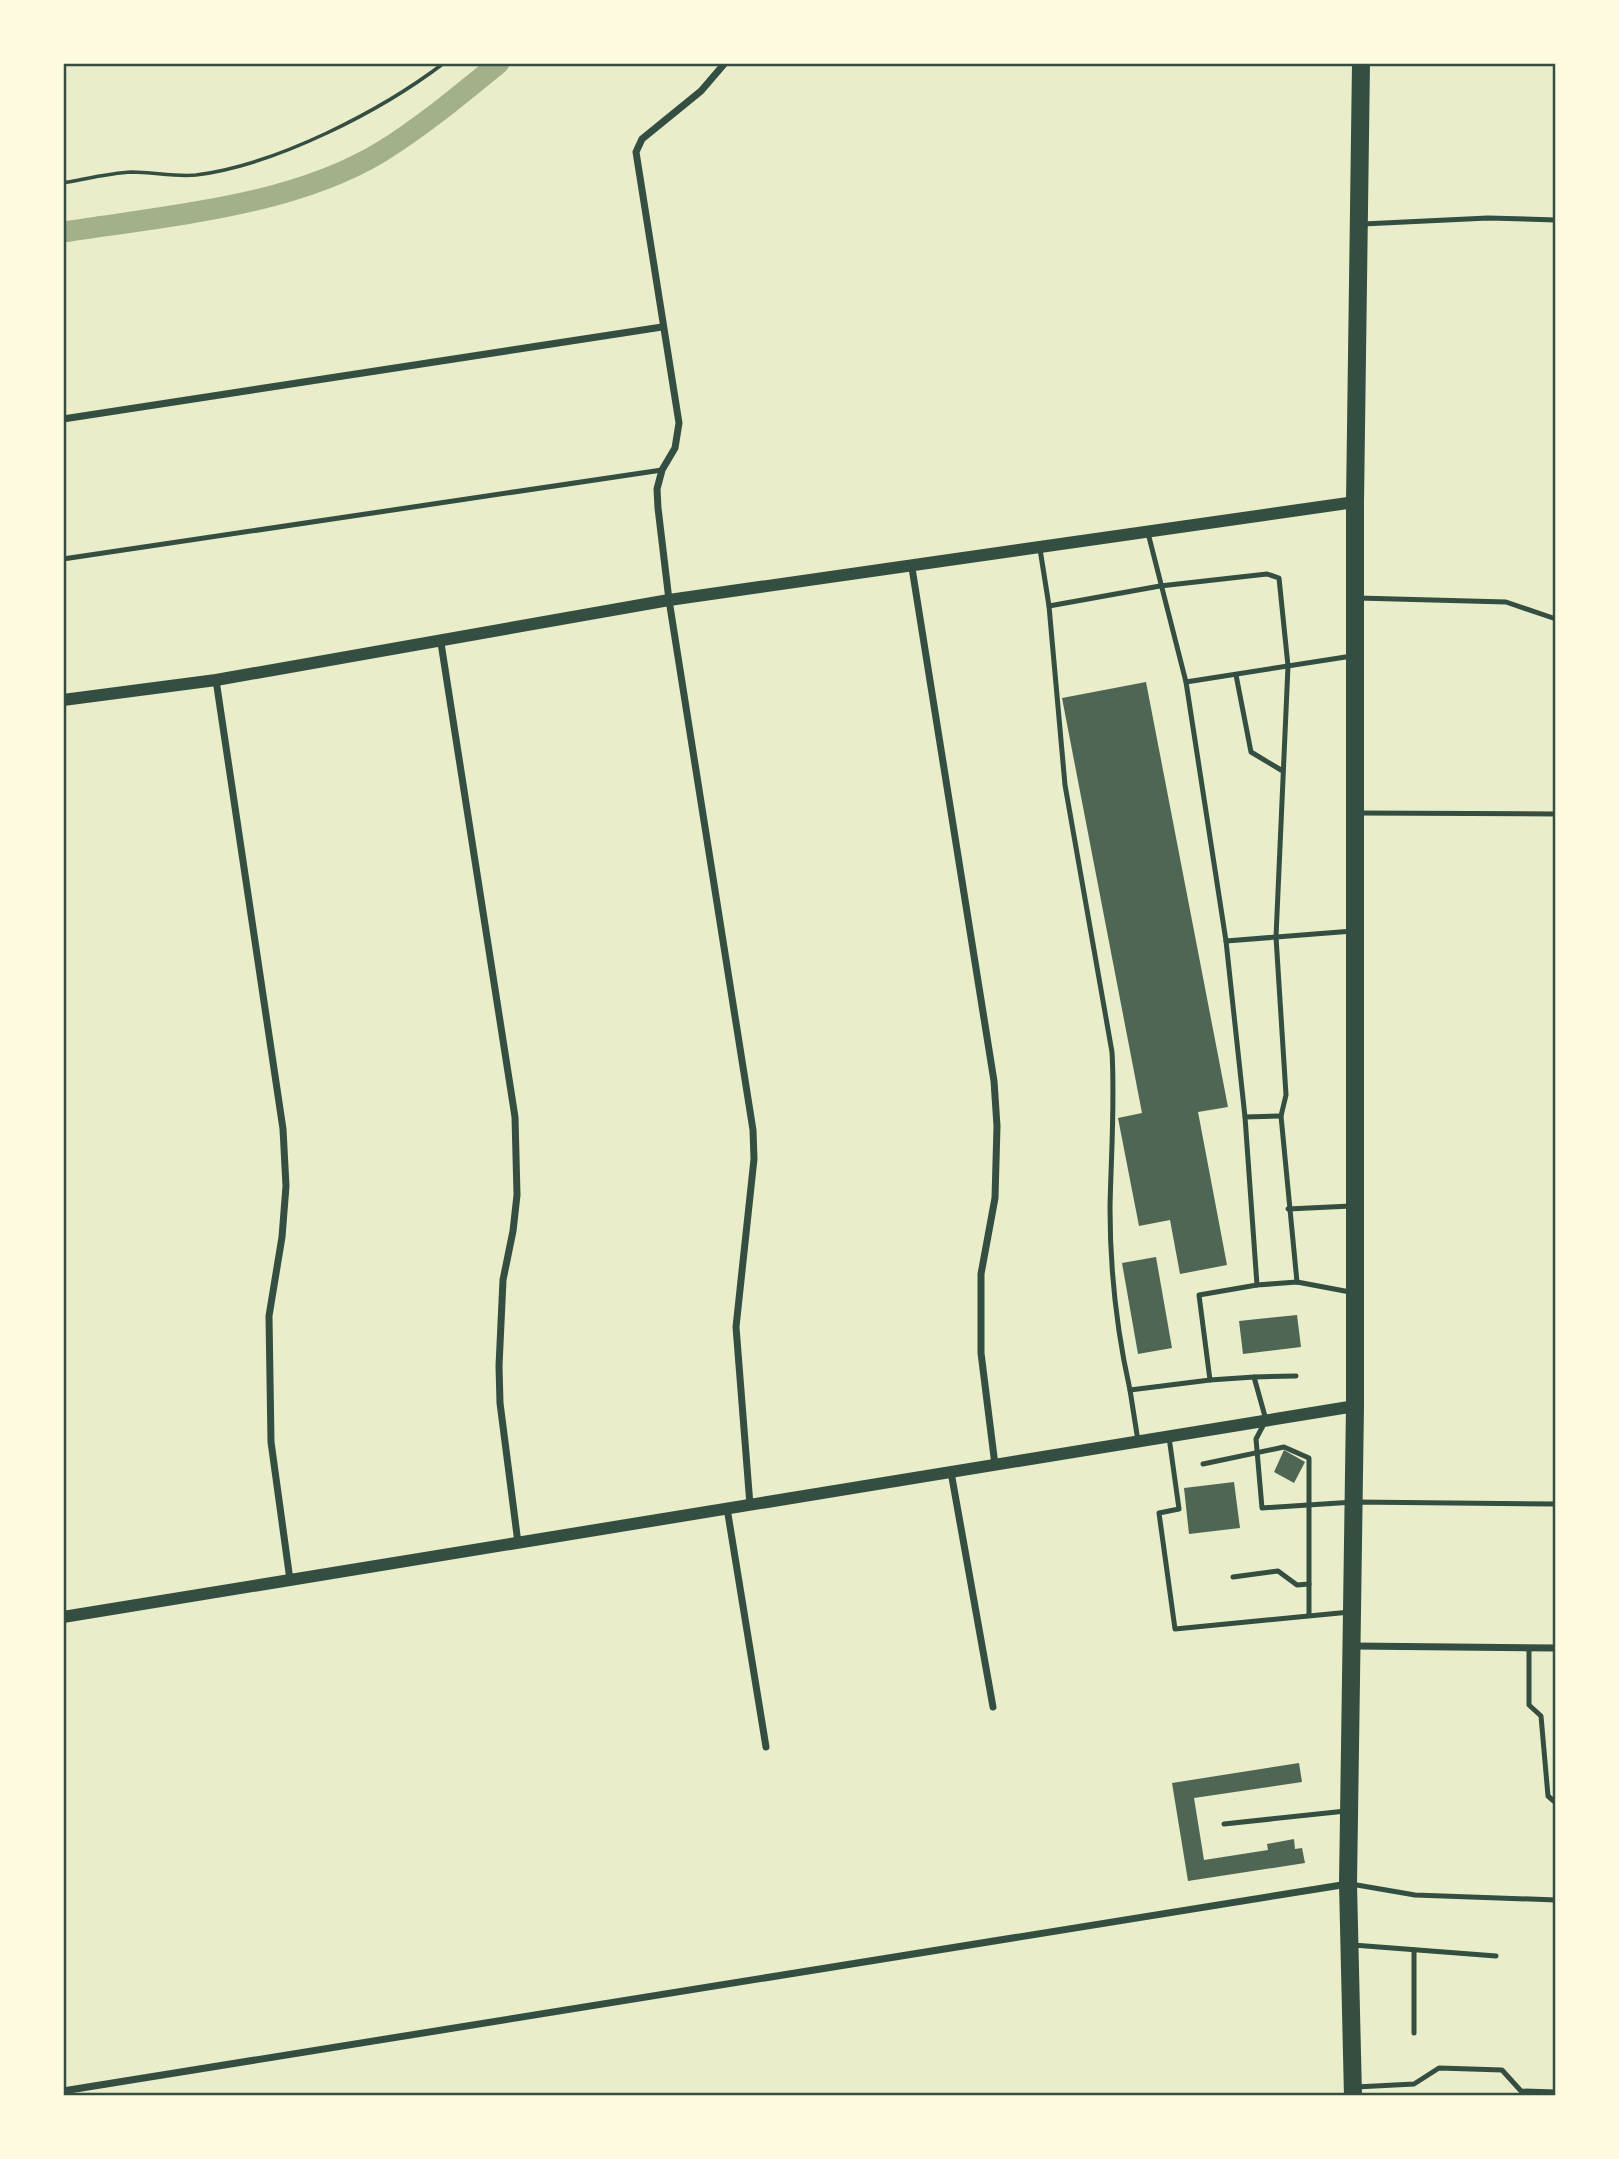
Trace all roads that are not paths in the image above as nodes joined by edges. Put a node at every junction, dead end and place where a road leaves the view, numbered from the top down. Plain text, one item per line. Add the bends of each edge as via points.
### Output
1 (725, 63) edge
2 (1361, 63) edge
3 (1556, 220) edge
4 (1360, 224) junction
5 (662, 327) junction
6 (63, 419) edge
7 (662, 470) junction
8 (1355, 502) junction
9 (1148, 533) junction
10 (1040, 549) junction
11 (63, 559) edge
12 (912, 568) junction
13 (1160, 586) junction
14 (1355, 598) junction
15 (669, 600) junction
16 (1049, 606) junction
17 (1556, 618) edge
18 (441, 643) junction
19 (1355, 655) junction
20 (1288, 666) junction
21 (1236, 675) junction
22 (216, 680) junction
23 (1186, 682) junction
24 (63, 701) edge
25 (1281, 770) junction
26 (1355, 813) junction
27 (1556, 814) edge
28 (1355, 931) junction
29 (1276, 937) junction
30 (1226, 941) junction
31 (1281, 1116) junction
32 (1245, 1117) junction
33 (1355, 1206) junction
34 (1288, 1209) junction
35 (1297, 1282) junction
36 (1257, 1285) junction
37 (1355, 1293) junction
38 (1296, 1376) dead end
39 (1254, 1377) junction
40 (1210, 1380) junction
41 (1130, 1390) junction
42 (1355, 1406) junction
43 (1266, 1420) junction
44 (1169, 1436) junction
45 (1138, 1441) junction
46 (1258, 1452) junction
47 (1203, 1464) dead end
48 (995, 1465) junction
49 (951, 1472) junction
50 (1354, 1502) junction
51 (1556, 1504) edge
52 (750, 1505) junction
53 (1308, 1505) junction
54 (727, 1508) junction
55 (518, 1543) junction
56 (1233, 1577) dead end
57 (290, 1580) junction
58 (1309, 1584) junction
59 (1353, 1612) junction
60 (1309, 1615) junction
61 (63, 1616) edge
62 (1353, 1646) junction
63 (1529, 1648) junction
64 (1556, 1648) edge
65 (993, 1707) dead end
66 (766, 1746) dead end
67 (1556, 1804) edge
68 (1350, 1810) junction
69 (1224, 1824) dead end
70 (1348, 1884) junction
71 (1556, 1900) edge
72 (1350, 1945) junction
73 (1414, 1950) junction
74 (1496, 1956) dead end
75 (1414, 2033) dead end
76 (63, 2091) edge
77 (1353, 2092) edge
78 (1556, 2092) edge

1 - 5 street via 701,91 637,146
2 - 4 main road
3 - 4 lane
4 - 8 main road
5 - 6 street
5 - 7 street via 679,423 675,448
7 - 11 lane
7 - 15 street via 658,508
8 - 9 street
8 - 14 main road
9 - 10 street
9 - 13 lane
10 - 12 street
10 - 16 lane
12 - 15 street
12 - 48 street via 994,1081 995,1198 981,1274 981,1353
13 - 16 lane
13 - 20 lane via 1267,574 1279,578
13 - 23 lane
14 - 17 lane via 1506,601
14 - 19 main road
15 - 18 street
15 - 52 street via 753,1130 736,1327
16 - 41 lane via 1065,785 1112,1052 1115,1094 1110,1212 1120,1339
18 - 22 street
18 - 55 street via 515,1116 517,1195 502,1280 499,1366
19 - 20 lane
19 - 26 main road
20 - 21 lane
20 - 25 lane
21 - 23 lane
21 - 25 lane via 1251,752
22 - 24 street
22 - 57 street via 283,1129 286,1186 269,1316 271,1442
23 - 30 lane
25 - 29 lane
26 - 27 lane
26 - 28 main road
28 - 29 lane
28 - 33 main road
29 - 30 lane
29 - 31 lane via 1286,1095
30 - 32 lane
31 - 32 lane
31 - 34 lane
32 - 36 lane
33 - 34 lane
33 - 37 main road
34 - 35 lane
35 - 36 lane
35 - 37 lane
36 - 40 lane via 1199,1295
37 - 42 main road
38 - 39 lane
39 - 40 lane
39 - 43 lane
40 - 41 lane
41 - 45 lane
42 - 43 street
42 - 50 main road
43 - 44 street
43 - 46 lane via 1256,1438
44 - 45 street
44 - 60 lane via 1179,1509 1159,1513 1175,1629
45 - 48 street
46 - 47 lane
46 - 53 lane via 1284,1447 1308,1458
46 - 53 lane via 1262,1508
48 - 49 street
49 - 52 street
49 - 65 street
50 - 51 lane
50 - 53 lane
50 - 59 main road
52 - 54 street
53 - 58 lane
54 - 55 street
54 - 66 street
55 - 57 street
56 - 58 lane via 1278,1571 1297,1585
57 - 61 street
58 - 60 lane
59 - 60 lane
59 - 62 main road
62 - 63 street
62 - 68 main road
63 - 64 street
63 - 67 lane via 1529,1705 1541,1716 1548,1796
68 - 69 lane
68 - 70 main road
70 - 71 lane via 1415,1895
70 - 72 main road
70 - 76 street
72 - 73 lane
72 - 77 main road
73 - 74 lane
73 - 75 lane
77 - 78 lane via 1414,2084 1439,2068 1502,2070 1521,2091

